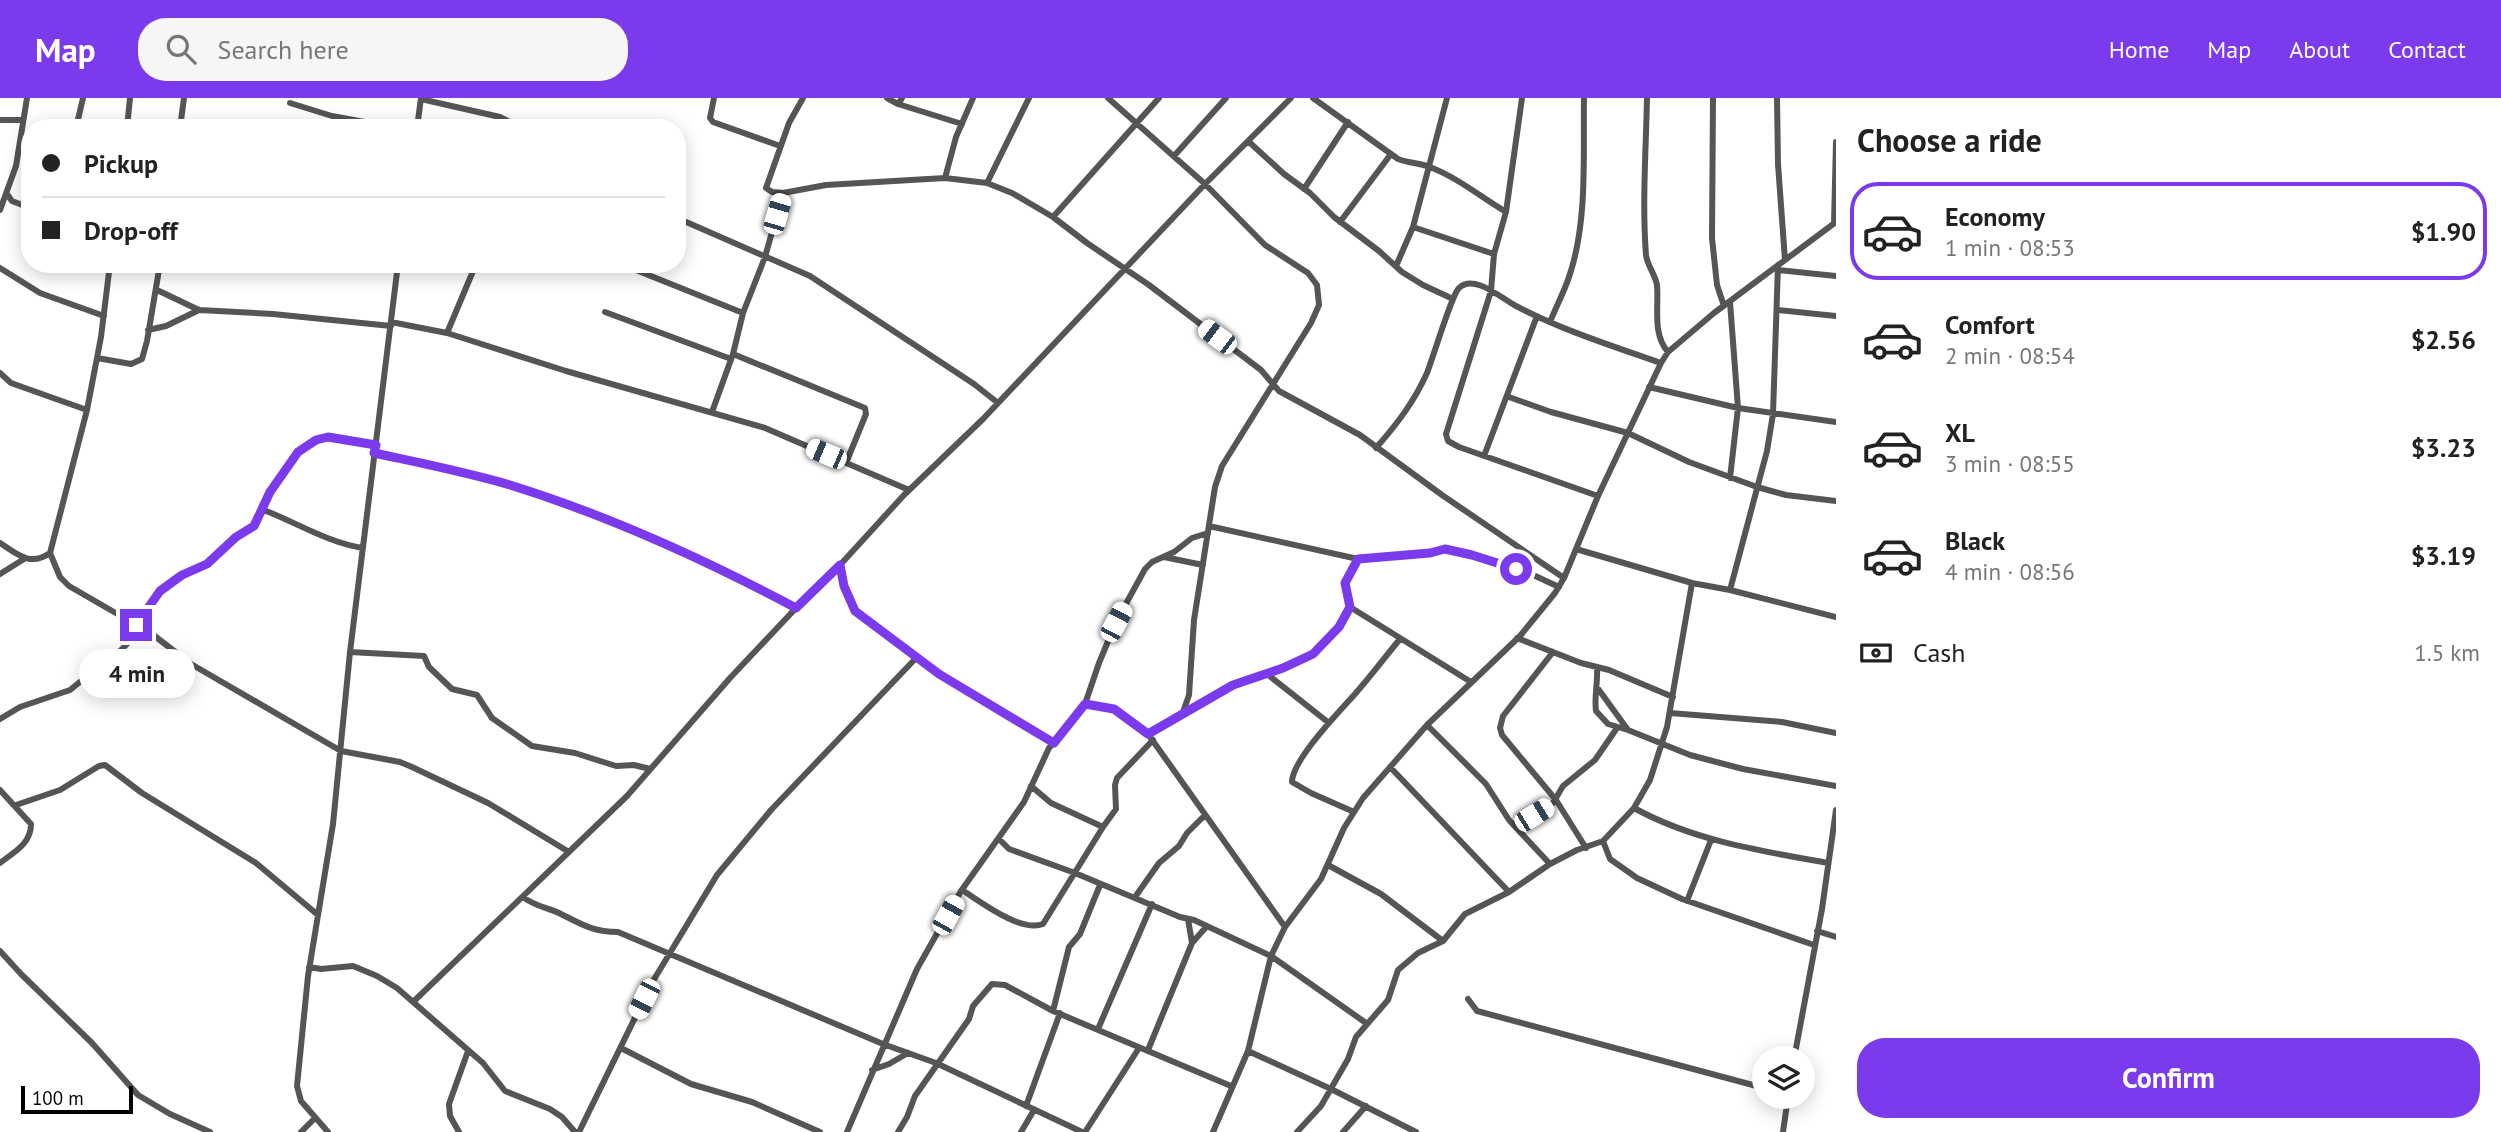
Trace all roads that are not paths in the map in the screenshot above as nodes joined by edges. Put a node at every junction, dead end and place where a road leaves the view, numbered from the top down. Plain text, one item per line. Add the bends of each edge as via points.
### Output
1 (27, 98) edge
2 (83, 98) edge
3 (131, 98) edge
4 (184, 98) edge
5 (714, 98) edge
6 (803, 98) edge
7 (887, 98) edge
8 (973, 98) edge
9 (1029, 98) edge
10 (1108, 98) edge
11 (1159, 98) edge
12 (1226, 98) edge
13 (1291, 98) edge
14 (1313, 98) edge
15 (1447, 98) edge
16 (1522, 98) edge
17 (1584, 98) edge
18 (1647, 98) edge
19 (1713, 98) edge
20 (1777, 98) edge
21 (421, 99) edge
22 (900, 101) edge
23 (290, 103) dead end
24 (23, 119) edge
25 (78, 119) edge
26 (128, 119) edge
27 (181, 119) edge
28 (348, 119) edge
29 (418, 119) edge
30 (503, 119) edge
31 (0, 120) edge
32 (21, 120) edge
33 (1348, 122) junction
34 (962, 124) junction
35 (1136, 124) junction
36 (21, 133) edge
37 (1248, 141) junction
38 (1836, 142) edge
39 (780, 146) junction
40 (1391, 154) junction
41 (1174, 156) junction
42 (1427, 166) junction
43 (945, 178) junction
44 (987, 183) junction
45 (1205, 184) junction
46 (1304, 188) junction
47 (783, 193) junction
48 (7, 194) junction
49 (21, 204) edge
50 (0, 210) edge
51 (1506, 212) junction
52 (1054, 217) junction
53 (686, 222) edge
54 (1340, 222) junction
55 (1835, 222) edge
56 (1413, 227) junction
57 (1494, 254) junction
58 (765, 257) junction
59 (1785, 260) junction
60 (1396, 266) junction
61 (0, 268) edge
62 (1778, 268) junction
63 (1126, 269) junction
64 (109, 273) edge
65 (159, 273) edge
66 (397, 273) edge
67 (472, 273) edge
68 (643, 273) edge
69 (1836, 276) edge
70 (157, 290) junction
71 (1491, 291) junction
72 (1453, 299) junction
73 (1730, 302) junction
74 (1724, 306) junction
75 (199, 310) junction
76 (1777, 310) junction
77 (605, 312) dead end
78 (743, 313) junction
79 (104, 316) junction
80 (1537, 316) junction
81 (1836, 316) edge
82 (1550, 322) junction
83 (391, 324) junction
84 (148, 330) junction
85 (447, 333) junction
86 (1668, 352) junction
87 (732, 356) junction
88 (97, 358) junction
89 (1661, 363) junction
90 (0, 373) edge
91 (1274, 386) junction
92 (1649, 387) junction
93 (1509, 397) junction
94 (998, 403) junction
95 (1738, 408) junction
96 (87, 410) junction
97 (712, 412) junction
98 (1773, 414) junction
99 (1836, 422) edge
100 (1628, 433) junction
101 (376, 445) junction
102 (1376, 448) junction
103 (374, 453) junction
104 (1484, 456) junction
105 (846, 463) junction
106 (1730, 478) junction
107 (1756, 487) junction
108 (909, 490) junction
109 (1598, 496) junction
110 (1836, 501) edge
111 (261, 509) junction
112 (1209, 529) junction
113 (0, 543) edge
114 (363, 548) junction
115 (1576, 549) junction
116 (50, 553) junction
117 (1163, 556) junction
118 (24, 559) junction
119 (1358, 559) junction
120 (840, 565) junction
121 (1203, 565) junction
122 (0, 575) edge
123 (1564, 578) junction
124 (1692, 583) junction
125 (1559, 587) junction
126 (1730, 590) junction
127 (1350, 607) junction
128 (796, 608) junction
129 (1836, 617) edge
130 (136, 625) junction
131 (1517, 638) junction
132 (1400, 639) junction
133 (350, 652) junction
134 (1553, 652) junction
135 (917, 657) junction
136 (1597, 667) junction
137 (1267, 674) junction
138 (1471, 682) junction
139 (1599, 690) junction
140 (1674, 697) junction
141 (1085, 704) junction
142 (1670, 713) junction
143 (1182, 715) junction
144 (0, 719) edge
145 (1329, 723) junction
146 (1427, 725) junction
147 (1617, 728) junction
148 (1628, 730) junction
149 (1836, 733) edge
150 (1151, 737) junction
151 (1054, 743) junction
152 (1662, 744) junction
153 (341, 751) junction
154 (1390, 767) junction
155 (650, 769) junction
156 (1031, 786) junction
157 (1836, 786) edge
158 (0, 790) edge
159 (1556, 800) junction
160 (16, 806) junction
161 (1634, 808) junction
162 (1836, 810) edge
163 (1354, 812) junction
164 (1205, 815) junction
165 (1103, 827) junction
166 (1516, 827) junction
167 (999, 839) junction
168 (1712, 840) junction
169 (1604, 841) junction
170 (1833, 844) edge
171 (1586, 848) junction
172 (569, 852) junction
173 (0, 863) edge
174 (1828, 863) junction
175 (1550, 864) junction
176 (1328, 865) junction
177 (1075, 873) junction
178 (1100, 885) junction
179 (962, 890) junction
180 (1509, 892) junction
181 (523, 897) junction
182 (1135, 897) junction
183 (1687, 901) junction
184 (1152, 904) junction
185 (318, 915) junction
186 (1188, 919) junction
187 (1207, 926) junction
188 (1284, 927) junction
189 (1817, 931) junction
190 (1836, 937) edge
191 (1443, 940) junction
192 (1192, 943) junction
193 (1814, 945) junction
194 (0, 951) edge
195 (669, 954) junction
196 (1271, 956) junction
197 (309, 967) junction
198 (1468, 999) dead end
199 (414, 1002) junction
200 (1056, 1012) junction
201 (1366, 1023) junction
202 (1098, 1028) junction
203 (883, 1044) junction
204 (1796, 1046) edge
205 (621, 1048) junction
206 (1139, 1048) junction
207 (1148, 1050) junction
208 (468, 1051) junction
209 (1248, 1051) junction
210 (908, 1053) junction
211 (938, 1064) junction
212 (872, 1070) junction
213 (1752, 1085) edge
214 (1231, 1086) junction
215 (1331, 1089) junction
216 (1026, 1106) junction
217 (1366, 1106) junction
218 (1786, 1109) edge
219 (1034, 1110) junction
220 (315, 1118) junction
221 (584, 1119) junction
222 (567, 1122) junction
223 (1413, 1131) edge
224 (210, 1132) edge
225 (301, 1132) edge
226 (328, 1132) edge
227 (459, 1132) edge
228 (577, 1132) edge
229 (820, 1132) edge
230 (846, 1132) edge
231 (898, 1132) edge
232 (1021, 1132) edge
233 (1084, 1132) edge
234 (1213, 1132) edge
235 (1297, 1132) edge
236 (1343, 1132) edge
237 (1783, 1132) edge

1 - 24 street
2 - 25 street
3 - 26 street
4 - 27 street
5 - 39 street via 713,122
6 - 39 street
7 - 22 street
8 - 34 street
9 - 44 street
10 - 35 street
11 - 35 street
12 - 41 street
13 - 37 street
14 - 33 street
15 - 42 street
16 - 51 street
17 - 82 street via 1584,195 1569,277
18 - 86 street via 1647,260 1657,285 1658,331
19 - 74 street via 1712,238
20 - 59 street
21 - 29 street
21 - 30 street
22 - 34 street
23 - 28 street
31 - 32 street
33 - 40 street
33 - 46 street
34 - 43 street
35 - 41 street
35 - 52 street
36 - 48 street
37 - 45 street
37 - 46 street
38 - 55 street
39 - 47 street via 766,188
40 - 42 street
40 - 54 street
41 - 45 street
42 - 51 street
42 - 56 street
43 - 44 street
43 - 47 street via 826,185
44 - 52 street
45 - 63 street
45 - 91 street via 1265,245 1308,273 1317,285 1320,295 1315,314
46 - 54 street
47 - 58 street
48 - 49 street
48 - 50 street
51 - 57 street
52 - 63 street
53 - 58 street
54 - 60 street
55 - 59 street
56 - 57 street
56 - 60 street
57 - 71 street
58 - 78 street
58 - 94 street via 833,290
59 - 62 street
60 - 72 street
61 - 79 street via 40,293
62 - 69 street
62 - 73 street
62 - 76 street
63 - 91 street via 1261,370
63 - 94 street
64 - 79 street
65 - 70 street
66 - 83 street
67 - 85 street
68 - 78 street
70 - 75 street
70 - 84 street
71 - 72 street via 1466,283
71 - 80 street
71 - 104 street via 1446,434 1448,441
72 - 102 street via 1409,408
73 - 74 street
73 - 95 street
74 - 86 street
75 - 83 street
75 - 84 street
76 - 81 street
76 - 98 street
77 - 87 street
78 - 87 street
79 - 88 street
80 - 82 street
80 - 93 street
82 - 89 street
83 - 85 street
83 - 101 street
84 - 88 street via 138,362
85 - 97 street
86 - 89 street
87 - 97 street
87 - 105 street via 865,408
88 - 96 street
89 - 92 street
90 - 96 street via 11,383
91 - 102 street
91 - 112 street via 1222,466
92 - 95 street
92 - 100 street
93 - 100 street
93 - 104 street
94 - 108 street
95 - 98 street
95 - 106 street
96 - 116 street
97 - 105 street via 765,428
98 - 99 street
98 - 107 street
100 - 106 street
100 - 109 street
101 - 103 street
101 - 111 street via 328,437 316,440 298,452
102 - 123 street
103 - 114 street
103 - 128 street via 508,484 584,509 742,578
104 - 109 street
105 - 108 street
106 - 107 street
107 - 110 street
107 - 126 street
108 - 120 street
109 - 115 street
111 - 114 street via 333,541
111 - 130 street via 254,526 207,564 160,591
112 - 117 street
112 - 119 street
112 - 121 street
113 - 118 street
114 - 133 street
115 - 123 street
115 - 124 street
116 - 118 street
116 - 130 street via 69,586
117 - 121 street
117 - 141 street via 1145,569 1116,622
118 - 122 street
119 - 125 street via 1445,549
119 - 127 street via 1345,583
120 - 128 street
120 - 135 street via 855,611
121 - 143 street via 1189,695
123 - 125 street
124 - 126 street
124 - 140 street
125 - 131 street
126 - 129 street
127 - 132 street
127 - 137 street via 1339,627 1313,654
128 - 155 street
130 - 144 street via 133,638 111,660 70,690
130 - 153 street via 191,664
131 - 134 street
131 - 138 street
132 - 138 street
132 - 145 street
133 - 153 street
133 - 155 street via 424,656 447,685 477,695 492,718 532,746 616,766
134 - 136 street
134 - 159 street via 1503,716 1500,728
135 - 151 street
135 - 195 street via 771,810 717,875
136 - 139 street
136 - 140 street
137 - 143 street via 1233,685
137 - 145 street
138 - 146 street
139 - 147 street via 1596,711
139 - 148 street
140 - 142 street
141 - 150 street via 1114,709
141 - 151 street
142 - 149 street via 1782,722
142 - 152 street
143 - 150 street
145 - 163 street via 1302,758 1292,782
146 - 154 street
146 - 166 street via 1486,784
147 - 148 street
147 - 159 street via 1595,760 1563,786
148 - 152 street
150 - 164 street
150 - 165 street via 1117,778 1116,809
151 - 156 street
152 - 157 street via 1743,769
152 - 161 street
153 - 172 street via 412,767 488,803
153 - 185 street
154 - 163 street
154 - 180 street
155 - 172 street
156 - 165 street via 1051,803
156 - 167 street
158 - 160 street
159 - 166 street
159 - 171 street
160 - 173 street via 31,824 31,833
160 - 185 street via 60,790 105,765 256,863
161 - 168 street
161 - 169 street
162 - 170 street
163 - 176 street
164 - 182 street via 1159,863
164 - 188 street
165 - 177 street
166 - 175 street
167 - 177 street via 1009,849
167 - 179 street
168 - 174 street
168 - 183 street
169 - 171 street
169 - 183 street via 1616,865
170 - 174 street
171 - 175 street
172 - 181 street
174 - 189 street
175 - 180 street
176 - 188 street
176 - 191 street via 1381,894
177 - 178 street
177 - 179 street via 1044,923 1037,926 1002,914
178 - 182 street
178 - 200 street via 1080,934 1069,947
179 - 203 street via 917,969
180 - 191 street via 1465,914
181 - 195 street via 595,930 618,932
181 - 199 street
182 - 184 street
183 - 193 street
184 - 186 street
184 - 202 street
185 - 197 street
186 - 187 street
186 - 192 street
187 - 192 street
187 - 196 street
188 - 196 street
189 - 190 street
189 - 193 street
191 - 201 street via 1398,970 1388,1000
192 - 207 street
193 - 204 street
194 - 224 street via 138,1095
195 - 203 street
195 - 205 street
196 - 201 street
196 - 209 street
197 - 199 street via 361,968
197 - 220 street via 297,1086
198 - 213 street via 1477,1011
199 - 208 street
200 - 202 street
200 - 211 street via 1005,985 992,984
200 - 216 street
201 - 215 street
202 - 206 street
203 - 210 street
203 - 212 street
205 - 221 street
205 - 229 street via 691,1084 752,1102
206 - 207 street
206 - 233 street
207 - 214 street
208 - 222 street via 505,1091 550,1109
208 - 227 street via 449,1104
209 - 214 street
209 - 215 street
210 - 211 street
210 - 212 street
211 - 216 street
211 - 231 street
212 - 230 street
214 - 234 street
215 - 217 street
215 - 235 street
216 - 219 street
217 - 223 street
217 - 236 street
218 - 237 street
219 - 232 street
219 - 233 street
220 - 225 street
220 - 226 street
221 - 222 street
221 - 228 street
222 - 228 street

